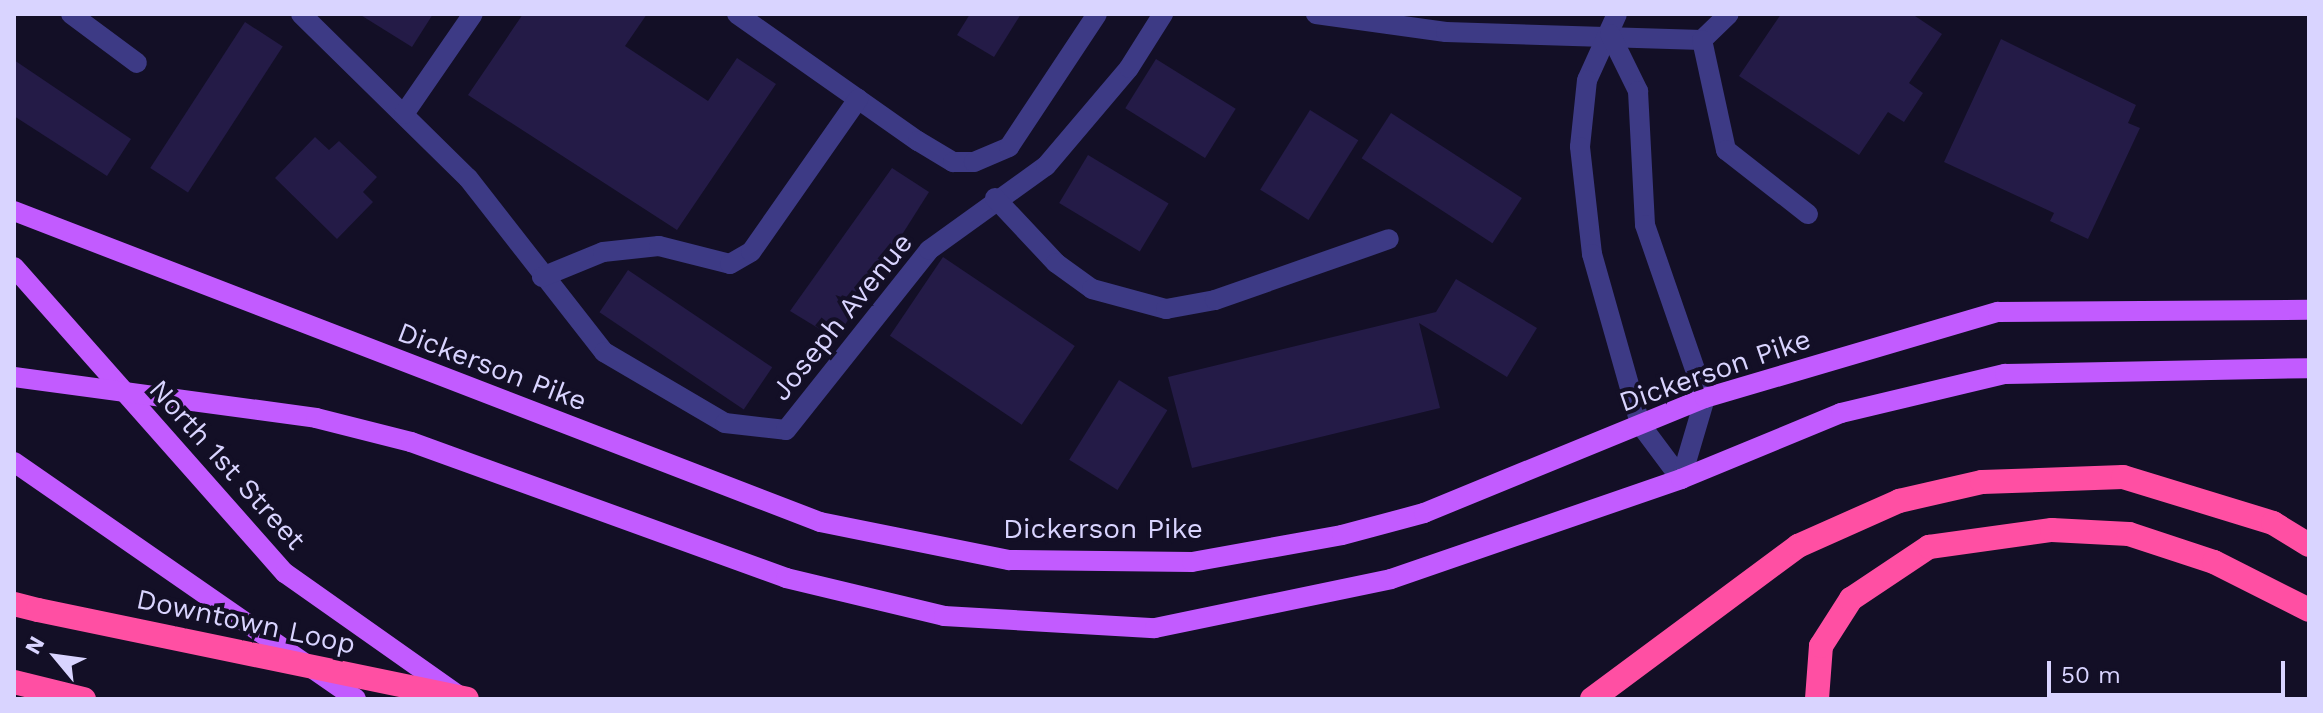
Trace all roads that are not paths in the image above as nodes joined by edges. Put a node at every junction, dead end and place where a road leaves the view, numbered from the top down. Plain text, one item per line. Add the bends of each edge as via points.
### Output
1 (71, 14) edge
2 (301, 14) edge
3 (473, 14) edge
4 (737, 14) edge
5 (1097, 14) edge
6 (1163, 14) edge
7 (1316, 14) edge
8 (1617, 14) edge
9 (1729, 14) edge
10 (1610, 34) junction
11 (1702, 40) junction
12 (137, 63) dead end
13 (858, 99) junction
14 (404, 114) junction
15 (995, 198) junction
16 (14, 211) edge
17 (1808, 214) dead end
18 (1389, 239) dead end
19 (14, 267) edge
20 (542, 277) junction
21 (2309, 310) edge
22 (2309, 368) edge
23 (14, 377) edge
24 (124, 391) junction
25 (1705, 398) junction
26 (1640, 424) junction
27 (14, 462) edge
28 (1681, 479) junction
29 (2309, 545) edge
30 (26, 607) edge
31 (2309, 610) edge
32 (14, 682) edge
33 (84, 699) edge
34 (356, 699) edge
35 (465, 699) edge
36 (1592, 699) edge
37 (1817, 699) edge

1 - 12 street
2 - 14 street, Joseph Avenue
3 - 14 street
4 - 13 street
5 - 13 street via 1009,147 974,162 953,162
6 - 15 street, Joseph Avenue via 1129,68 1046,166
7 - 10 street via 1446,32
8 - 10 street
9 - 11 street
10 - 11 street
10 - 25 street via 1638,91 1645,225
10 - 26 street via 1587,80 1580,147 1592,254
11 - 17 street via 1726,150
13 - 20 street via 751,252 730,264 659,246 603,252
14 - 20 street, Joseph Avenue via 468,178
15 - 18 street via 1056,263 1092,289 1166,309 1215,300
15 - 20 street, Joseph Avenue via 929,250 786,430 725,423 661,389 604,352
16 - 26 main road, Dickerson Pike via 820,522 1009,560 1192,562 1342,535 1424,513
19 - 24 main road, North 1st Street
21 - 25 main road, Dickerson Pike via 1998,312
22 - 28 main road via 2005,374 1841,413
23 - 24 main road
24 - 28 main road via 316,418 411,442 786,578 944,616 1155,628 1391,579
24 - 35 main road, North 1st Street via 285,573
25 - 26 main road, Dickerson Pike
25 - 28 street
26 - 28 street
27 - 34 main road
29 - 36 highway via 2273,523 2123,477 1982,482 1899,501 1798,546
30 - 35 highway, Downtown Loop, bridge
31 - 37 highway via 2214,562 2129,534 2052,530 1929,547 1851,599 1821,646
32 - 33 highway

